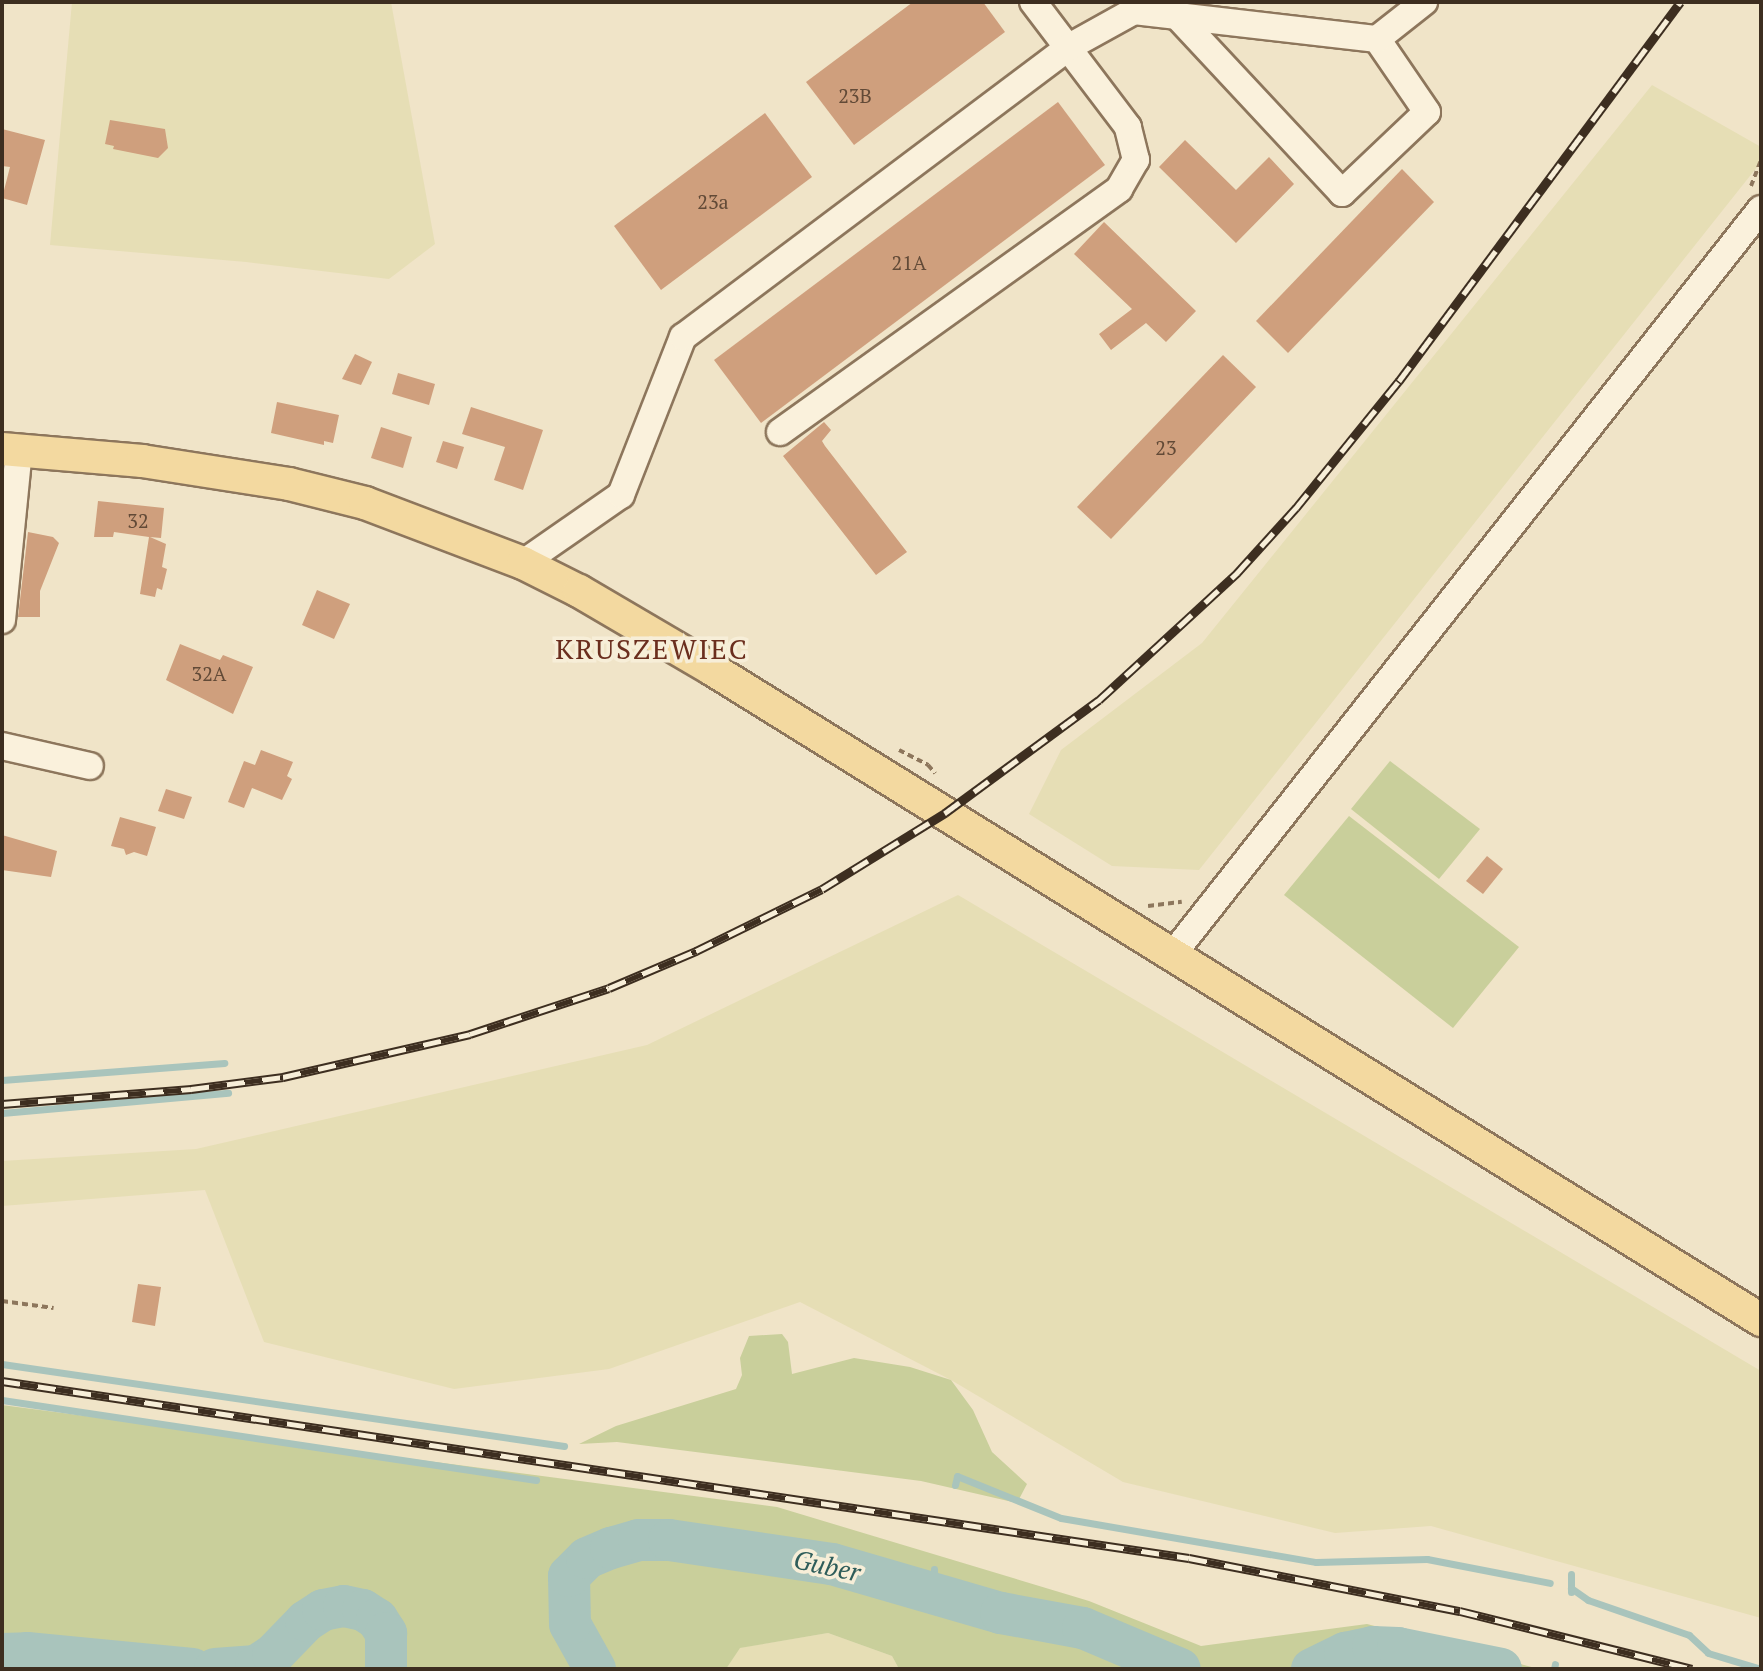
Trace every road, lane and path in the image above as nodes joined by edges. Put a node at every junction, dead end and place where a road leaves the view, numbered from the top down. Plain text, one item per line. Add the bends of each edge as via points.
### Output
1 (1033, 2) edge
2 (1424, 2) edge
3 (1177, 16) junction
4 (1377, 39) junction
5 (1069, 47) junction
6 (1761, 160) edge
7 (1753, 204) edge
8 (780, 432) dead end
9 (11, 450) edge
10 (523, 563) junction
11 (2, 620) edge
12 (2, 746) edge
13 (90, 766) dead end
14 (1173, 954) junction
15 (2, 1301) edge
16 (54, 1308) dead end
17 (1761, 1320) edge

1 - 5 street
2 - 4 street
3 - 4 street
3 - 4 street via 1342,193 1427,112
3 - 5 street via 1134,11
5 - 8 street via 1128,127 1136,160 1119,189
5 - 10 street via 683,337 621,495
6 - 7 path
7 - 14 street
9 - 10 main road via 173,465 289,484 365,503
9 - 11 street
10 - 14 main road via 649,630
12 - 13 street
14 - 17 main road
15 - 16 path

